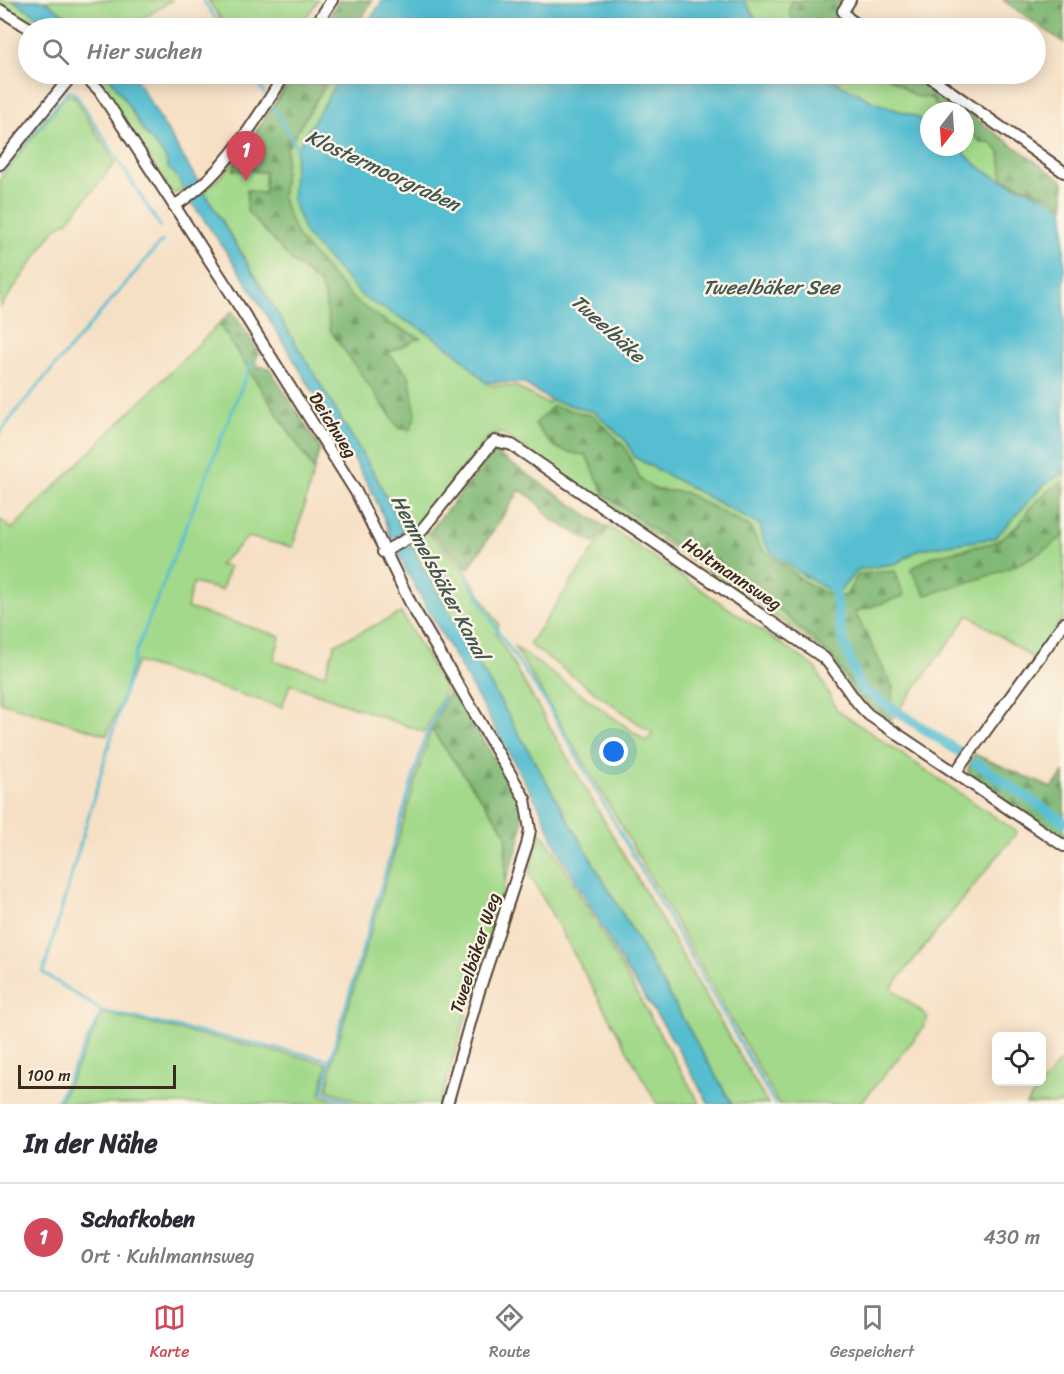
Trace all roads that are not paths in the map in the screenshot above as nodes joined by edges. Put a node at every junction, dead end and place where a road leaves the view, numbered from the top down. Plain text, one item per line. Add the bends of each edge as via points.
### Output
1 (332, 0) edge
2 (850, 0) edge
3 (0, 10) edge
4 (320, 18) edge
5 (848, 18) edge
6 (18, 21) edge
7 (66, 84) edge
8 (93, 84) edge
9 (278, 84) edge
10 (940, 84) edge
11 (0, 164) edge
12 (1064, 172) edge
13 (177, 204) junction
14 (383, 552) junction
15 (1064, 623) edge
16 (955, 773) junction
17 (528, 810) joint
18 (1064, 846) edge
19 (447, 1104) edge

1 - 4 street
2 - 5 street via 843,11
3 - 6 street
7 - 11 street
8 - 13 street, Deichweg
9 - 13 street via 232,155
10 - 12 street
13 - 14 street, Deichweg via 356,492
14 - 16 street, Holtmannsweg via 420,532 491,444 495,441 512,445 824,658 854,701 869,715
14 - 17 street, Deichweg
15 - 16 street
16 - 18 street, Holtmannsweg
17 - 19 street, Tweelbäker Weg via 527,845

